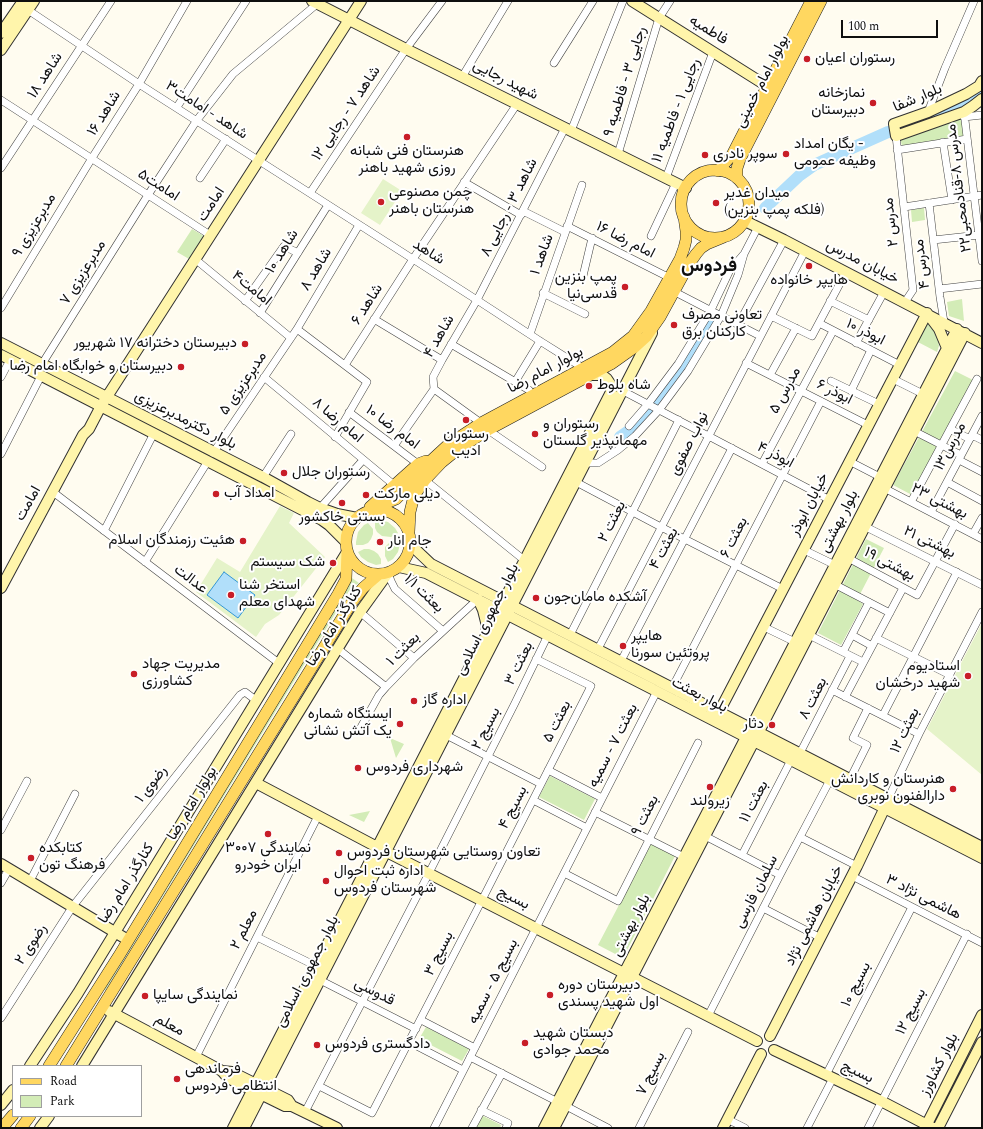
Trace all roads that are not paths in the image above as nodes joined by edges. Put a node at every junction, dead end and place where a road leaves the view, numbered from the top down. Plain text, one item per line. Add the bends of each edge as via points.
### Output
1 (34, 1) edge
2 (111, 1) edge
3 (187, 1) edge
4 (246, 1) edge
5 (360, 1) edge
6 (442, 1) edge
7 (508, 1) edge
8 (593, 1) edge
9 (623, 1) edge
10 (632, 1) edge
11 (670, 1) edge
12 (812, 1) edge
13 (821, 1) edge
14 (974, 1) edge
15 (314, 2) edge
16 (26, 5) edge
17 (659, 18) junction
18 (348, 20) junction
19 (1, 33) edge
20 (82, 46) junction
21 (406, 49) junction
22 (1, 50) edge
23 (713, 52) junction
24 (554, 63) dead end
25 (462, 77) junction
26 (982, 81) edge
27 (139, 84) junction
28 (767, 86) junction
29 (982, 99) edge
30 (1, 100) edge
31 (517, 104) junction
32 (177, 107) junction
33 (928, 112) junction
34 (964, 115) junction
35 (982, 116) edge
36 (33, 120) junction
37 (197, 120) junction
38 (568, 130) junction
39 (896, 136) junction
40 (226, 139) junction
41 (967, 139) junction
42 (943, 142) junction
43 (897, 150) junction
44 (618, 154) junction
45 (92, 158) junction
46 (258, 160) junction
47 (1, 168) edge
48 (718, 171) junction
49 (200, 178) dead end
50 (666, 178) junction
51 (737, 178) junction
52 (464, 182) junction
53 (582, 185) dead end
54 (681, 186) junction
55 (310, 193) junction
56 (148, 195) junction
57 (982, 195) edge
58 (974, 197) junction
59 (952, 200) junction
60 (929, 203) junction
61 (328, 205) junction
62 (904, 207) junction
63 (522, 213) junction
64 (684, 217) junction
65 (745, 221) junction
66 (359, 225) junction
67 (758, 227) junction
68 (566, 229) junction
69 (210, 235) junction
70 (979, 235) junction
71 (651, 236) dead end
72 (724, 237) junction
73 (592, 238) junction
74 (784, 240) junction
75 (933, 240) junction
76 (805, 250) junction
77 (298, 254) junction
78 (744, 254) junction
79 (413, 259) junction
80 (195, 260) junction
81 (982, 261) edge
82 (846, 272) junction
83 (583, 276) dead end
84 (670, 278) junction
85 (982, 284) edge
86 (939, 289) junction
87 (675, 292) junction
88 (884, 292) junction
89 (543, 293) junction
90 (477, 300) junction
91 (245, 301) junction
92 (830, 301) junction
93 (905, 302) junction
94 (1, 308) edge
95 (711, 310) junction
96 (260, 313) junction
97 (927, 313) junction
98 (585, 314) dead end
99 (721, 316) junction
100 (771, 316) junction
101 (660, 317) junction
102 (374, 319) junction
103 (869, 320) junction
104 (944, 322) junction
105 (819, 323) junction
106 (738, 325) junction
107 (796, 328) junction
108 (297, 329) junction
109 (833, 330) junction
110 (961, 331) junction
111 (530, 334) junction
112 (760, 336) junction
113 (291, 338) junction
114 (540, 341) junction
115 (982, 341) edge
116 (1, 343) edge
117 (856, 343) junction
118 (451, 344) junction
119 (947, 348) junction
120 (871, 350) junction
121 (5, 357) edge
122 (442, 360) junction
123 (945, 361) junction
124 (746, 363) junction
125 (42, 364) junction
126 (345, 365) junction
127 (900, 365) junction
128 (587, 371) junction
129 (770, 375) junction
130 (1, 376) edge
131 (41, 376) junction
132 (264, 377) junction
133 (893, 379) junction
134 (977, 379) dead end
135 (831, 381) dead end
136 (515, 382) junction
137 (434, 389) junction
138 (529, 390) dead end
139 (623, 391) junction
140 (801, 391) junction
141 (851, 391) junction
142 (923, 394) junction
143 (106, 397) junction
144 (821, 401) junction
145 (648, 404) junction
146 (879, 404) junction
147 (98, 405) junction
148 (660, 410) junction
149 (349, 412) junction
150 (982, 416) edge
151 (679, 420) junction
152 (868, 425) junction
153 (484, 426) junction
154 (629, 426) dead end
155 (950, 429) junction
156 (914, 431) junction
157 (154, 433) junction
158 (291, 434) dead end
159 (709, 436) junction
160 (335, 437) junction
161 (971, 437) junction
162 (982, 440) edge
163 (942, 445) junction
164 (394, 446) junction
165 (732, 448) junction
166 (1, 454) edge
167 (210, 457) junction
168 (433, 457) junction
169 (960, 457) junction
170 (364, 460) junction
171 (581, 461) junction
172 (849, 461) junction
173 (418, 464) junction
174 (762, 464) junction
175 (542, 467) dead end
176 (982, 472) edge
177 (782, 475) junction
178 (263, 477) junction
179 (880, 477) junction
180 (425, 480) junction
181 (576, 482) junction
182 (947, 482) junction
183 (394, 485) junction
184 (884, 488) junction
185 (53, 492) junction
186 (830, 500) junction
187 (982, 501) edge
188 (911, 502) junction
189 (320, 508) junction
190 (632, 512) junction
191 (931, 512) junction
192 (362, 515) junction
193 (982, 518) edge
194 (955, 524) junction
195 (864, 526) junction
196 (661, 527) junction
197 (104, 531) junction
198 (409, 532) junction
199 (973, 534) junction
200 (685, 539) junction
201 (982, 539) edge
202 (410, 545) junction
203 (346, 547) junction
204 (804, 550) junction
205 (848, 558) junction
206 (524, 560) junction
207 (935, 561) junction
208 (145, 562) junction
209 (736, 565) junction
210 (835, 565) junction
211 (399, 567) junction
212 (957, 572) junction
213 (383, 574) junction
214 (2, 583) edge
215 (834, 584) junction
216 (982, 585) edge
217 (903, 588) junction
218 (783, 589) junction
219 (478, 599) junction
220 (869, 602) junction
221 (506, 608) junction
222 (360, 612) junction
223 (982, 612) edge
224 (890, 613) junction
225 (764, 627) junction
226 (443, 631) junction
227 (487, 633) junction
228 (548, 635) junction
229 (570, 635) junction
230 (809, 635) junction
231 (852, 635) junction
232 (876, 638) junction
233 (796, 642) junction
234 (872, 646) junction
235 (338, 649) junction
236 (598, 649) junction
237 (847, 654) junction
238 (913, 656) junction
239 (414, 658) junction
240 (536, 659) junction
241 (621, 661) junction
242 (864, 662) junction
243 (280, 664) junction
244 (950, 675) junction
245 (386, 687) junction
246 (672, 688) junction
247 (832, 690) junction
248 (657, 691) junction
249 (846, 697) junction
250 (257, 701) junction
251 (515, 703) joint
252 (868, 708) junction
253 (719, 712) junction
254 (883, 716) junction
255 (360, 729) dead end
256 (919, 734) junction
257 (752, 735) junction
258 (446, 736) junction
259 (698, 743) dead end
260 (800, 754) junction
261 (488, 756) junction
262 (791, 760) junction
263 (548, 770) junction
264 (850, 779) junction
265 (830, 780) junction
266 (27, 781) dead end
267 (256, 783) junction
268 (541, 784) junction
269 (75, 794) dead end
270 (602, 798) junction
271 (533, 800) junction
272 (886, 804) junction
273 (595, 812) junction
274 (318, 816) junction
275 (587, 828) junction
276 (1, 830) edge
277 (705, 836) junction
278 (800, 837) junction
279 (649, 839) junction
280 (982, 847) edge
281 (382, 849) junction
282 (742, 855) junction
283 (684, 857) junction
284 (982, 858) edge
285 (5, 866) edge
286 (857, 866) junction
287 (429, 873) junction
288 (564, 873) junction
289 (780, 875) junction
290 (852, 876) junction
291 (30, 881) junction
292 (1, 883) edge
293 (482, 900) junction
294 (73, 906) junction
295 (912, 907) junction
296 (763, 908) junction
297 (536, 928) junction
298 (115, 932) junction
299 (967, 934) junction
300 (257, 937) junction
301 (821, 938) junction
302 (128, 940) junction
303 (982, 943) edge
304 (316, 966) junction
305 (628, 975) junction
306 (320, 980) junction
307 (91, 1001) junction
308 (362, 1001) junction
309 (102, 1008) junction
310 (114, 1014) junction
311 (982, 1015) edge
312 (708, 1016) junction
313 (1, 1018) edge
314 (421, 1020) junction
315 (416, 1029) junction
316 (688, 1032) dead end
317 (770, 1036) junction
318 (757, 1041) junction
319 (409, 1042) junction
320 (982, 1042) edge
321 (475, 1048) junction
322 (774, 1050) junction
323 (761, 1054) junction
324 (196, 1057) junction
325 (470, 1057) junction
326 (31, 1065) edge
327 (50, 1065) edge
328 (67, 1065) edge
329 (83, 1065) edge
330 (463, 1070) junction
331 (502, 1073) junction
332 (829, 1077) junction
333 (319, 1086) junction
334 (259, 1089) junction
335 (12, 1091) edge
336 (881, 1102) junction
337 (562, 1104) junction
338 (1, 1105) edge
339 (482, 1110) junction
340 (305, 1112) junction
341 (12, 1116) edge
342 (29, 1117) edge
343 (48, 1117) edge
344 (725, 1123) edge
345 (507, 1126) edge
346 (928, 1127) edge
347 (2, 1128) edge
348 (21, 1128) edge
349 (40, 1128) edge
350 (233, 1128) edge
351 (244, 1128) edge
352 (336, 1128) edge
353 (434, 1128) edge
354 (472, 1128) edge
355 (544, 1128) edge
356 (554, 1128) edge
357 (608, 1128) edge
358 (639, 1128) edge
359 (745, 1128) edge
360 (807, 1128) edge
361 (868, 1128) edge
362 (938, 1128) edge

1 - 16 main road
2 - 20 street, شاهد ۱۸
3 - 27 street, شاهد ۱۶
4 - 32 street
5 - 18 main road, امامت
6 - 21 street, شاهد ۷ - رجایی ۱۲
7 - 25 street
8 - 24 street
9 - 38 street, شاهد ۳ - رجایی ۸
10 - 17 main road, فاطمیه
11 - 17 street, رجایی ۳ - فاطمیه ۹
12 - 28 main road, بولوار امام خمینی
13 - 51 main road, بولوار امام خمینی via 740,159
14 - 33 street
15 - 18 main road, شهید رجایی
15 - 37 street, مدبرعزیزی ۷ via 233,74
16 - 19 main road
16 - 20 street, شاهد - امامت۳
16 - 22 main road
17 - 23 main road, فاطمیه
17 - 44 street, رجایی ۳ - فاطمیه ۹
18 - 21 main road, شهید رجایی
18 - 46 main road, امامت
20 - 27 street, شاهد - امامت۳
20 - 36 street, شاهد ۱۸
21 - 25 main road, شهید رجایی
21 - 55 street, شاهد ۷ - رجایی ۱۲
23 - 28 main road, فاطمیه
23 - 50 street, رجایی ۱ - فاطمیه ۱۱
25 - 31 main road, شهید رجایی
26 - 33 main road, بلوار شفا via 966,94
27 - 32 street, شاهد - امامت۳
27 - 45 street, شاهد ۱۶
28 - 48 main road, بولوار امام خمینی via 732,155
29 - 34 main road, بلوار شفا
30 - 36 street, امامت۵
31 - 38 main road, شهید رجایی
31 - 52 street, شاهد ۶
32 - 37 street, شاهد - امامت۳
33 - 39 main road, بلوار شفا via 894,124
34 - 35 street
34 - 39 main road, بلوار شفا
34 - 41 street, مدرس ۸-قنادمحبی۲۲
36 - 45 street, امامت۵
36 - 47 street, شاهد ۱۸
37 - 40 street, شاهد - امامت۳
37 - 56 street, مدبرعزیزی ۷
38 - 44 main road, شهید رجایی
38 - 63 street, شاهد ۳ - رجایی ۸
39 - 43 street, مدرس ۲
40 - 46 street, شاهد - امامت۳
40 - 49 street
41 - 42 street
41 - 58 street, مدرس ۸-قنادمحبی۲۲
42 - 43 street
42 - 59 street
43 - 62 street, مدرس ۲
44 - 50 main road, شهید رجایی
45 - 56 street, امامت۵
45 - 94 street, مدبرعزیزی ۹
46 - 55 street, شاهد
46 - 69 main road, امامت
48 - 51 main road
48 - 54 main road via 699,174
50 - 54 main road, شهید رجایی
51 - 65 main road via 748,198 749,210
52 - 63 street, امام رضا ۱۶
52 - 79 street, شاهد ۶
53 - 68 street, شاهد ۱
54 - 64 main road via 681,208
54 - 71 street
55 - 61 street, شاهد
56 - 69 street, امامت۵
56 - 125 street, مدبرعزیزی ۷
57 - 58 street
58 - 59 street
58 - 70 street, مدرس ۸-قنادمحبی۲۲
59 - 60 street
60 - 62 street
60 - 75 street, مدرس ۴
61 - 66 street, شاهد
61 - 77 street, شاهد ۱۰
62 - 93 street, مدرس ۲ via 913,290
63 - 68 street, امام رضا ۱۶
63 - 90 street, شاهد ۳ - رجایی ۸
64 - 72 main road via 689,226 700,235
64 - 84 main road, بولوار امام رضا via 686,240
65 - 67 main road, خیابان مدرس
65 - 72 main road via 736,231
66 - 79 street, شاهد
66 - 108 street, شاهد ۸
67 - 74 main road, خیابان مدرس
67 - 78 street
68 - 73 street, امام رضا ۱۶
68 - 89 street, شاهد ۱
69 - 80 main road, امامت
70 - 75 street
70 - 81 street, مدرس ۸-قنادمحبی۲۲
72 - 87 main road, بولوار امام رضا via 701,248 689,264
73 - 83 street
73 - 84 street, امام رضا ۱۶
74 - 76 main road, خیابان مدرس
74 - 106 street
75 - 86 street, مدرس ۴
76 - 82 main road, خیابان مدرس
76 - 100 street, نواب صفوی
77 - 91 street via 284,246
77 - 96 street, شاهد ۱۰
78 - 95 street via 730,270
78 - 99 street
79 - 90 street, شاهد
79 - 102 street, شاهد ۶
80 - 91 street, امامت۴
80 - 143 main road, امامت
82 - 88 main road, خیابان مدرس
82 - 92 street
84 - 128 main road, بولوار امام رضا via 633,336
85 - 86 street
86 - 104 street, مدرس ۴
87 - 95 street
87 - 101 main road, بولوار امام رضا
88 - 93 main road, خیابان مدرس
88 - 103 street
89 - 98 street
89 - 111 street, شاهد ۱
90 - 111 street, شاهد
90 - 118 street, شاهد ۴
91 - 96 street, امامت۴
92 - 103 street
92 - 105 street
93 - 97 main road, خیابان مدرس
95 - 99 street
95 - 145 street via 678,364
96 - 113 street, امامت۴
97 - 104 main road, خیابان مدرس
97 - 119 main road via 939,329
97 - 127 main road, خیابان ابوذر
99 - 106 street
99 - 148 street via 688,371
100 - 107 street
100 - 112 street, نواب صفوی
101 - 128 main road, بولوار امام رضا via 635,347 611,364
101 - 139 main road, بلوار جمهوری اسلامی
102 - 122 street
102 - 126 street, شاهد ۶
103 - 117 street
104 - 110 main road, خیابان مدرس
105 - 107 street via 812,336
105 - 109 street, ابوذر ۱۰
106 - 112 street
107 - 129 street
108 - 113 street, مدبرعزیزی ۵
108 - 126 street
109 - 117 street, ابوذر ۱۰
109 - 140 street, مدرس ۵
110 - 115 main road, خیابان مدرس
110 - 119 main road, بلوار بهشتی
110 - 123 main road, بلوار بهشتی
111 - 114 street, شاهد
112 - 124 street, نواب صفوی
113 - 132 street, مدبرعزیزی ۵
114 - 128 street, شاهد
114 - 136 street
116 - 125 main road, بلوار دکترمدبرعزیزی
117 - 120 street, ابوذر ۱۰
118 - 122 street, شاهد ۴
118 - 136 street
119 - 123 main road, بلوار بهشتی
120 - 127 street, ابوذر ۱۰
120 - 141 street
121 - 130 street
121 - 131 main road, بلوار دکترمدبرعزیزی
122 - 137 street, شاهد ۴ via 433,377
123 - 142 main road, بلوار بهشتی
123 - 156 main road, بلوار بهشتی
124 - 129 street, ابوذر ۶
124 - 159 street, نواب صفوی
125 - 143 main road, بلوار دکترمدبرعزیزی
126 - 149 street via 367,382
127 - 133 main road, خیابان ابوذر
128 - 153 main road, بولوار امام رضا
128 - 171 main road, بلوار جمهوری اسلامی via 602,375 611,385
129 - 140 street, ابوذر ۶
131 - 147 main road, بلوار دکترمدبرعزیزی
131 - 166 street
132 - 160 street, امام رضا ۸
132 - 167 street, مدبرعزیزی ۵
133 - 142 street
133 - 146 main road, خیابان ابوذر
134 - 155 street
135 - 141 street
136 - 138 street
137 - 153 street
137 - 164 street
139 - 145 street, ابوذر ۴
139 - 171 main road, بلوار جمهوری اسلامی
140 - 144 street, ابوذر ۶
140 - 174 street, مدرس ۵
141 - 146 street
142 - 179 main road, بلوار بهشتی
143 - 147 main road, امامت
143 - 167 main road, بلوار دکترمدبرعزیزی
144 - 152 street, ابوذر ۶
144 - 177 street, بعثت ۶
145 - 148 street, ابوذر ۴
145 - 154 street
146 - 152 main road, خیابان ابوذر
147 - 157 main road, بلوار دکترمدبرعزیزی
147 - 185 main road, امامت via 84,426 83,435
148 - 151 street, ابوذر ۴
148 - 171 street via 635,436 598,463
149 - 160 street
149 - 164 street, امام رضا ۱۰
150 - 161 street, مدرس۱۳
151 - 159 street, ابوذر ۴
151 - 190 street, بعثت ۲
152 - 172 main road, خیابان ابوذر
153 - 168 main road, بولوار امام رضا via 449,444
153 - 175 street
153 - 180 main road, بولوار امام رضا
155 - 161 street
155 - 163 street
156 - 163 street
156 - 184 main road, بلوار بهشتی
157 - 167 main road, بلوار دکترمدبرعزیزی
157 - 197 street
158 - 178 street
159 - 165 street, ابوذر ۴
159 - 196 street, نواب صفوی
160 - 170 street, امام رضا ۸
161 - 162 street
161 - 169 street, مدرس۱۳
163 - 169 street
163 - 188 street
164 - 173 street, امام رضا ۱۰
165 - 174 street, ابوذر ۴
165 - 200 street, بعثت ۴
167 - 178 main road, بلوار دکترمدبرعزیزی
167 - 203 main road, بلوار دکترمدبرعزیزی via 322,520
167 - 208 street, مدبرعزیزی ۵
168 - 173 main road
168 - 192 main road, بولوار امام رضا via 396,499
169 - 176 street
169 - 182 street, مدرس۱۳
170 - 183 street, امام رضا ۸
170 - 189 street
171 - 181 main road, بلوار جمهوری اسلامی
171 - 206 main road, بلوار جمهوری اسلامی
172 - 179 street
172 - 186 main road, خیابان ابوذر
173 - 183 main road
174 - 177 street, ابوذر ۴
177 - 186 street, ابوذر ۴
177 - 209 street, بعثت ۶
178 - 189 main road, بلوار دکترمدبرعزیزی
179 - 210 main road, بلوار بهشتی
180 - 198 main road, بولوار امام رضا via 414,496
180 - 206 street
181 - 190 street
181 - 221 main road, بلوار جمهوری اسلامی
182 - 187 street
182 - 191 street, مدرس۱۳
183 - 192 main road
184 - 188 street, بهشتی ۲۳
184 - 195 main road, بلوار بهشتی
185 - 197 street, عدالت
185 - 214 main road, امامت
186 - 204 main road, خیابان ابوذر
188 - 191 street, بهشتی ۲۳
189 - 192 main road, بلوار دکترمدبرعزیزی via 337,514
190 - 196 street
190 - 229 street, بعثت ۲
191 - 194 street, بهشتی ۲۳
192 - 198 main road via 378,510 388,511 401,519
192 - 203 main road via 351,524
193 - 199 street
194 - 199 street, بهشتی ۲۳
194 - 207 street
195 - 205 main road, بلوار بهشتی
195 - 207 street, بهشتی ۲۱
196 - 200 street
196 - 236 street, نواب صفوی
197 - 208 street, عدالت
198 - 202 main road
199 - 201 street, بهشتی ۲۳
200 - 209 street
200 - 241 street, بعثت ۴
202 - 211 main road via 409,553
202 - 221 main road, بلوار بعثت via 431,564
203 - 213 main road via 352,561 359,568 368,573
203 - 243 main road, کنارگذر امام رضا
203 - 302 main road, بولوار امام رضا via 346,579 338,594
204 - 210 street
204 - 218 main road, خیابان ابوذر
205 - 215 main road, بلوار بهشتی
205 - 217 street, بهشتی ۱۹
206 - 221 main road, بلوار جمهوری اسلامی
207 - 212 street, بهشتی ۲۱
207 - 217 street, بهشتی ۱۹ via 917,595
208 - 243 street, عدالت
209 - 218 street
209 - 246 street, بعثت ۶
210 - 233 main road, بلوار بهشتی
211 - 213 main road
211 - 219 main road, بلوار بعثت via 426,573
212 - 216 street, بهشتی ۲۱
212 - 238 street
213 - 222 main road, کنارگذر امام رضا
213 - 226 street, بعثت ۱/۱ via 395,589
213 - 309 main road, بولوار امام رضا via 363,588 352,602
215 - 220 street
215 - 230 main road, بلوار بهشتی
217 - 224 street
218 - 225 main road, خیابان ابوذر
219 - 221 main road, بلوار بعثت
219 - 226 street, بعثت ۱
219 - 227 main road via 483,610
220 - 224 street
220 - 231 street, بعثت ۸
221 - 227 main road, بلوار جمهوری اسلامی
221 - 228 main road, بلوار بعثت
221 - 229 main road, بلوار بعثت
221 - 258 main road, بلوار جمهوری اسلامی
222 - 235 main road, کنارگذر امام رضا
222 - 239 street
223 - 244 street, بعثت ۱۲
224 - 232 street
225 - 233 street
225 - 253 main road, خیابان ابوذر
226 - 239 street, بعثت ۱
227 - 281 main road, بلوار جمهوری اسلامی
228 - 240 street, بعثت ۳
228 - 248 main road, بلوار بعثت
229 - 236 main road, بلوار بعثت
230 - 237 street
230 - 257 main road, بلوار بهشتی
231 - 234 street
231 - 237 street, بعثت ۸
232 - 234 street
232 - 238 street
233 - 257 main road, بلوار بهشتی
234 - 242 street
235 - 245 street
235 - 267 main road, کنارگذر امام رضا
236 - 241 main road, بلوار بعثت
237 - 242 street
237 - 247 street, بعثت ۸
238 - 244 street
238 - 254 street
239 - 245 street, بعثت ۱
240 - 251 street, بعثت ۳
240 - 263 street, بعثت ۵ via 591,686
241 - 246 main road, بلوار بعثت
242 - 249 street
243 - 250 main road, کنارگذر امام رضا
244 - 256 street, بعثت ۱۲
245 - 255 street, بعثت ۱
246 - 253 main road, بلوار بعثت
247 - 249 street
247 - 260 street, بعثت ۸
248 - 257 main road, بلوار بعثت
248 - 270 street, بعثت ۷ - سمیه
249 - 252 street
250 - 294 street, رضوی ۱ via 245,692 240,695
250 - 298 main road, کنارگذر امام رضا
251 - 261 street, بسیج ۲
252 - 254 street
252 - 264 street via 853,738 867,745
253 - 257 main road, بلوار بعثت
254 - 256 street
256 - 272 street, بعثت ۱۲
257 - 260 main road, بلوار بعثت
257 - 262 main road, بلوار بعثت
257 - 277 main road, بلوار بهشتی
257 - 283 main road, بلوار بهشتی
258 - 261 street
258 - 281 main road, بلوار جمهوری اسلامی
259 - 279 street, بعثت ۹
260 - 264 main road, بلوار بعثت
261 - 268 street
261 - 287 street, بسیج ۲
262 - 265 main road, بلوار بعثت
262 - 282 street, بعثت ۱۱
263 - 268 street, بسیج ۴
263 - 270 street
264 - 272 main road, بلوار بعثت
265 - 272 main road, بلوار بعثت
265 - 278 street, سلمان فارسی
266 - 276 street
267 - 274 main road, بسیج
267 - 310 main road, کنارگذر امام رضا
268 - 271 street, بسیج ۴
269 - 291 street
270 - 273 street, بعثت ۷ - سمیه
271 - 275 street
271 - 293 street, بسیج ۴
272 - 280 main road, بلوار بعثت
272 - 284 main road, بلوار بعثت
272 - 286 main road, خیابان هاشمی نژاد
273 - 275 street, بعثت ۷ - سمیه
273 - 279 street
274 - 281 main road, بسیج
274 - 300 street, معلم ۲
275 - 288 street, بعثت ۷ - سمیه
277 - 282 street
277 - 305 main road, بلوار بهشتی
278 - 286 street
278 - 289 street, سلمان فارسی
279 - 283 street
279 - 288 street, بعثت ۹ via 618,901
281 - 287 main road, بسیج
281 - 304 main road, بلوار جمهوری اسلامی
281 - 306 main road, بلوار جمهوری اسلامی
282 - 289 street
283 - 305 main road, بلوار بهشتی
285 - 291 main road
285 - 292 street
286 - 290 main road, خیابان هاشمی نژاد
287 - 293 main road, بسیج
287 - 308 street, بسیج ۲
288 - 297 street, بسیج ۵ - سمیه
289 - 296 street, سلمان فارسی
290 - 295 street, هاشمی نژاد ۳
290 - 301 main road, خیابان هاشمی نژاد
291 - 294 main road
293 - 297 main road, بسیج
293 - 314 street, بسیج ۳
294 - 298 main road
294 - 313 street, رضوی ۲
295 - 299 street, هاشمی نژاد ۳
295 - 332 street, بسیج ۱۰
296 - 301 street
296 - 312 street, سلمان فارسی
297 - 305 main road, بسیج
297 - 321 street, بسیج ۵ - سمیه
298 - 302 main road
298 - 326 main road, کنارگذر امام رضا
299 - 303 street, هاشمی نژاد ۳
299 - 336 street, بسیج ۱۲
300 - 304 street
300 - 324 street, معلم ۲
301 - 317 main road, خیابان هاشمی نژاد
302 - 307 main road, بولوار امام رضا
304 - 334 main road, بلوار جمهوری اسلامی
305 - 312 main road, بسیج
305 - 337 main road, بلوار بهشتی
306 - 308 street, قدوسی
306 - 334 main road, بلوار جمهوری اسلامی
307 - 309 main road
307 - 327 main road, بولوار امام رضا
308 - 315 street, قدوسی
308 - 333 street, بسیج ۲
309 - 310 main road, معلم
309 - 328 main road, بولوار امام رضا
310 - 324 main road, معلم
310 - 329 main road, کنارگذر امام رضا
311 - 346 main road, بلوار کشاورز
312 - 318 main road, بسیج
314 - 315 street, بسیج ۳
314 - 321 street
315 - 319 street, بسیج ۳
316 - 358 street, بسیج ۷
317 - 318 main road via 761,1036
317 - 322 main road via 775,1042
318 - 323 main road via 756,1047
319 - 330 street
319 - 333 street, بسیج ۳ via 372,1113
320 - 362 main road, بلوار کشاورز
321 - 325 street, بسیج ۵ - سمیه
322 - 323 main road via 770,1054
322 - 332 main road, بسیج
323 - 344 main road
324 - 334 main road, معلم via 222,1071 232,1072
325 - 330 street, بسیج ۵ - سمیه
325 - 331 street
330 - 353 street, بسیج ۵ - سمیه
331 - 337 street
331 - 339 street
332 - 336 main road, بسیج
332 - 360 street, بسیج ۱۰
333 - 340 street, بسیج ۲
334 - 340 main road, معلم via 285,1106 292,1106
334 - 350 main road, بلوار جمهوری اسلامی
334 - 351 main road, بلوار جمهوری اسلامی
335 - 338 main road
336 - 346 main road, بسیج
336 - 361 street, بسیج ۱۲
337 - 355 main road, بلوار بهشتی
337 - 356 main road, بلوار بهشتی
337 - 357 street
339 - 345 street
339 - 354 street
340 - 352 main road, معلم
341 - 347 main road
342 - 348 main road
343 - 349 main road
344 - 359 street

